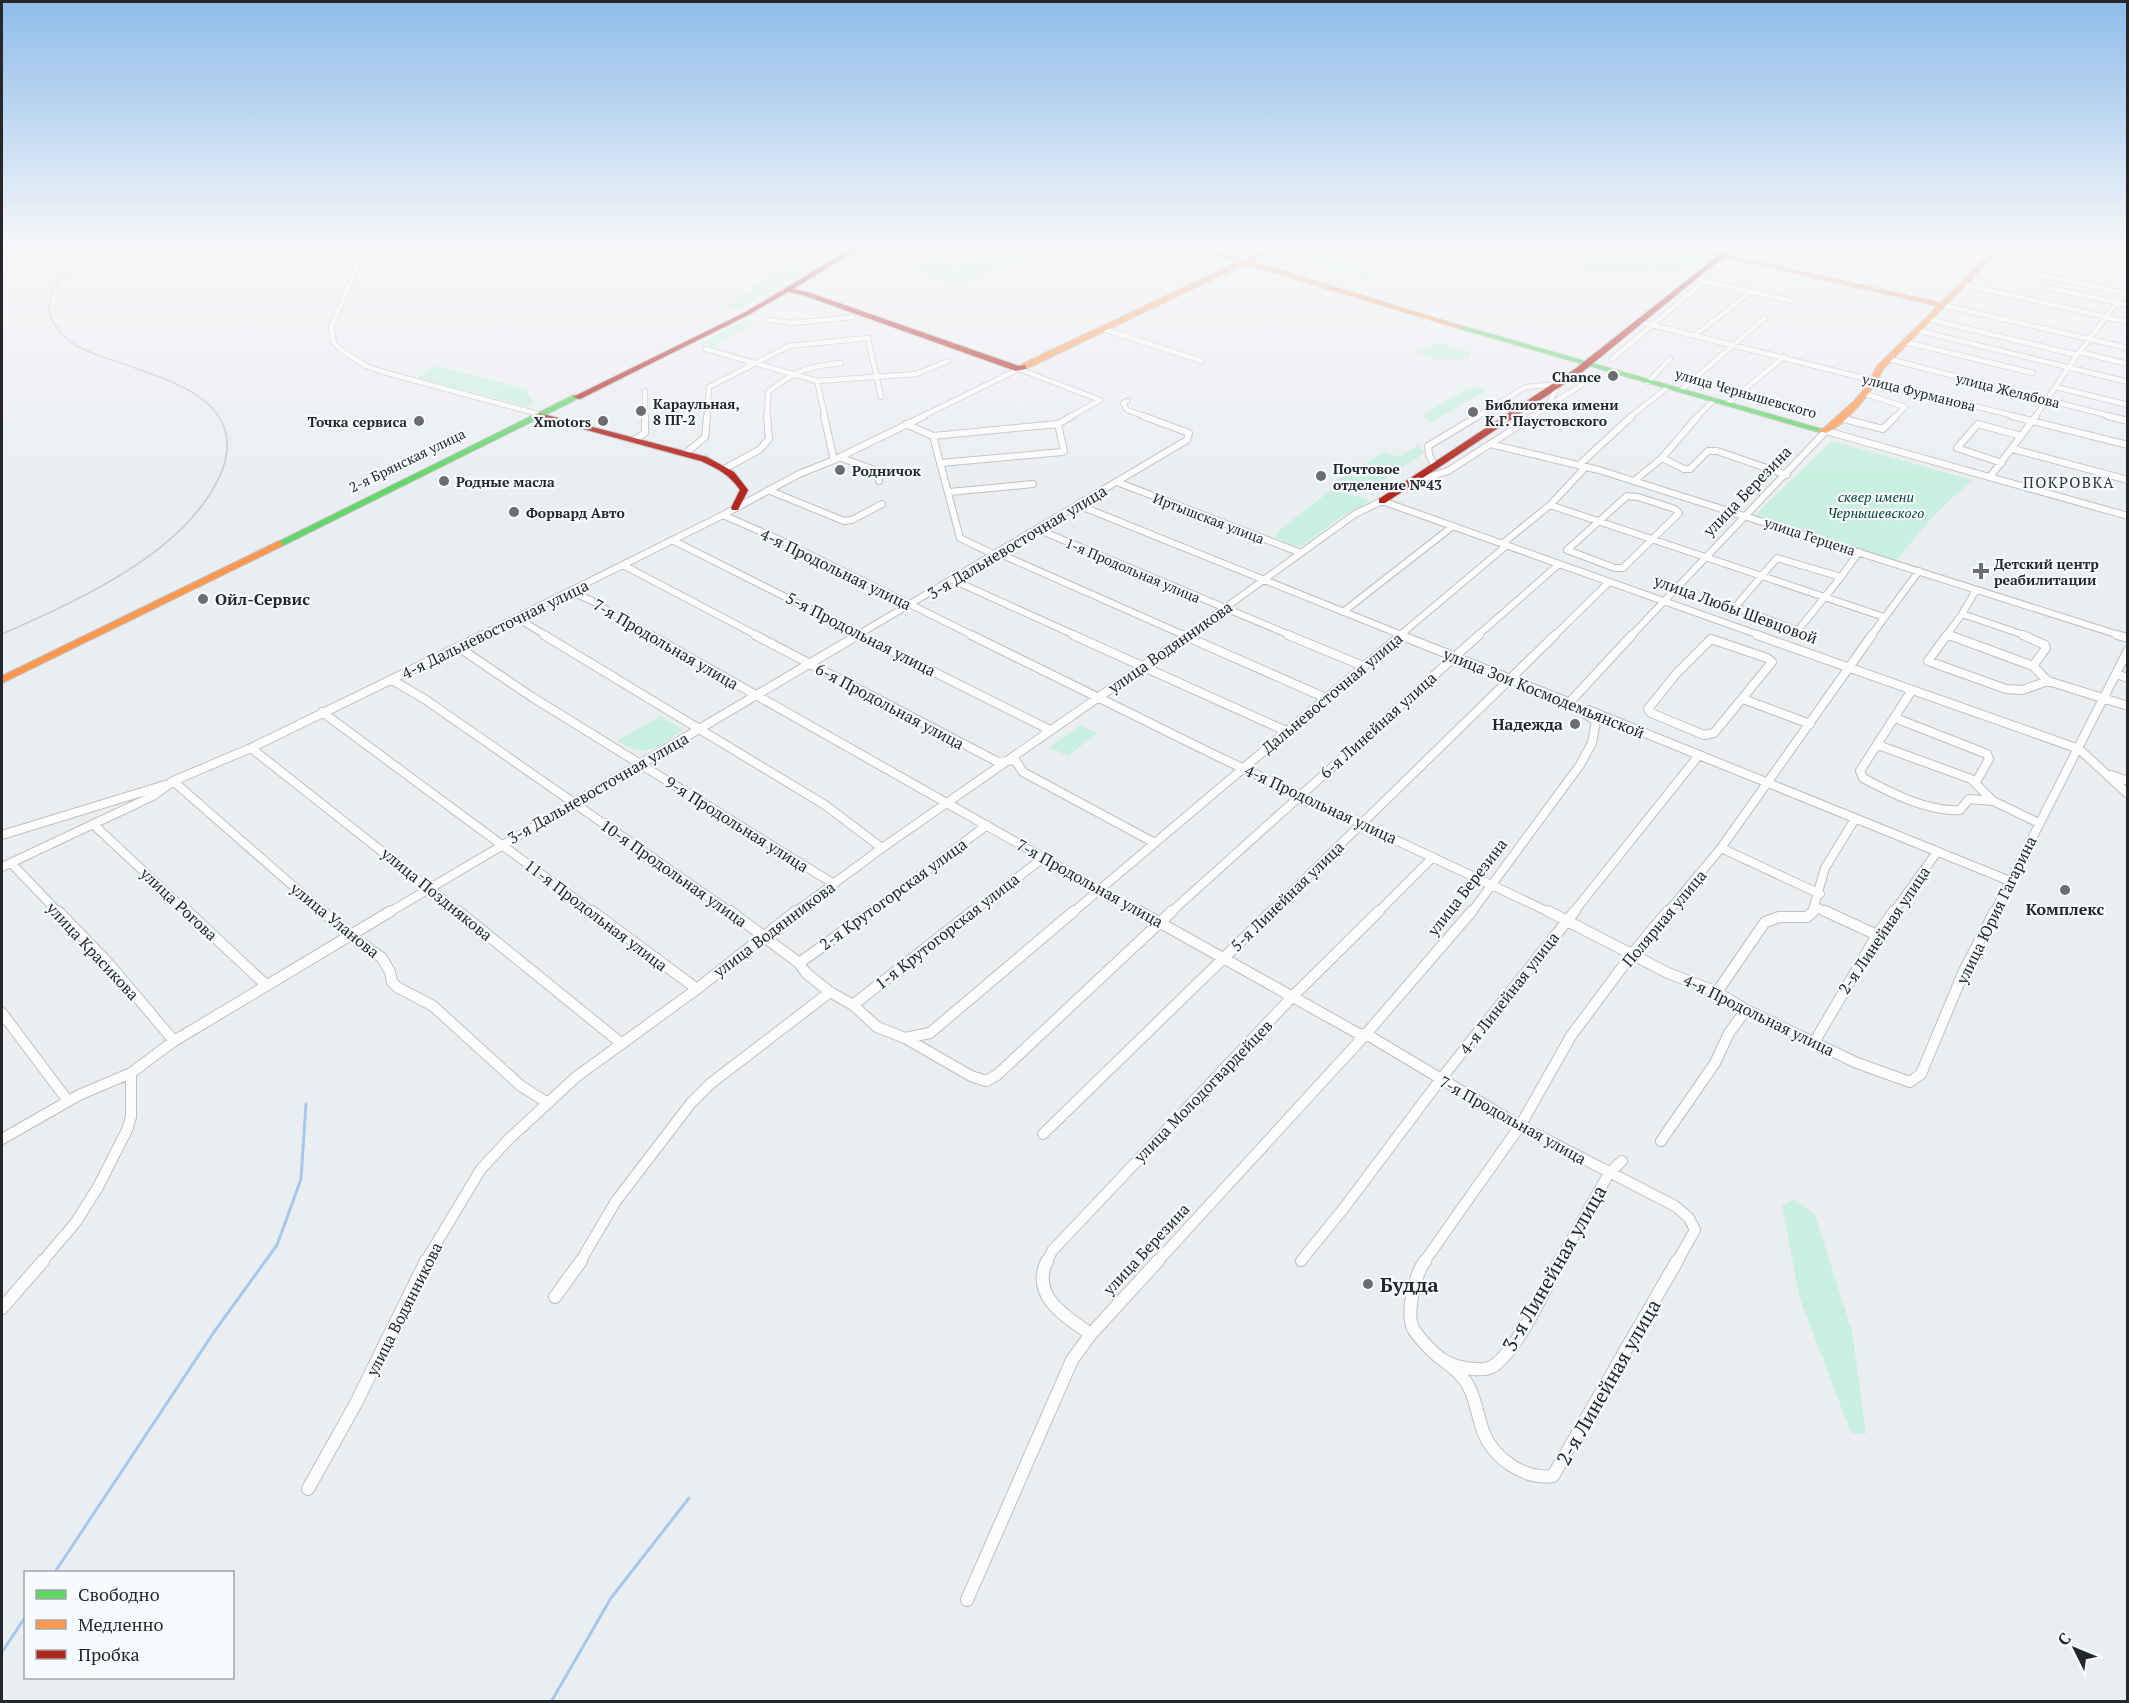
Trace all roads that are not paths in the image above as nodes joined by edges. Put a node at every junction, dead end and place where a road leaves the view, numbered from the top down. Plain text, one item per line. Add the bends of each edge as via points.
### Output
1 (333, 323) edge
2 (720, 323) edge
3 (726, 323) edge
4 (891, 323) edge
5 (1115, 323) edge
6 (1452, 323) edge
7 (1645, 323) joint
8 (1647, 323) edge
9 (1710, 323) edge
10 (1759, 323) edge
11 (1923, 323) edge
12 (1948, 323) edge
13 (2031, 323) edge
14 (2101, 323) edge
15 (1103, 329) junction
16 (1916, 330) junction
17 (1695, 335) junction
18 (2089, 339) junction
19 (1905, 342) junction
20 (1731, 345) junction
21 (2127, 348) edge
22 (706, 349) dead end
23 (2078, 353) junction
24 (1784, 357) junction
25 (1612, 358) dead end
26 (1670, 359) dead end
27 (1888, 359) junction
28 (948, 361) dead end
29 (1202, 361) dead end
30 (754, 362) junction
31 (841, 363) dead end
32 (1587, 364) junction
33 (2127, 364) edge
34 (2068, 367) junction
35 (1019, 369) junction
36 (2033, 373) dead end
37 (791, 374) junction
38 (876, 376) junction
39 (1594, 376) dead end
40 (1875, 380) junction
41 (817, 381) junction
42 (1648, 382) junction
43 (2127, 382) edge
44 (1558, 384) junction
45 (1668, 387) junction
46 (2056, 387) junction
47 (1681, 390) junction
48 (645, 391) dead end
49 (1866, 394) junction
50 (881, 398) dead end
51 (1714, 400) junction
52 (2046, 400) junction
53 (1125, 402) dead end
54 (1728, 404) junction
55 (1548, 405) junction
56 (2127, 405) edge
57 (539, 414) junction
58 (1840, 418) junction
59 (2030, 420) junction
60 (2127, 421) edge
61 (906, 424) junction
62 (1058, 424) junction
63 (1826, 431) junction
64 (933, 436) junction
65 (2021, 436) junction
66 (634, 440) junction
67 (1490, 444) junction
68 (2127, 446) edge
69 (2013, 449) junction
70 (686, 453) junction
71 (836, 458) junction
72 (1662, 458) junction
73 (941, 463) junction
74 (2002, 463) junction
75 (1435, 466) junction
76 (726, 468) junction
77 (1583, 468) junction
78 (1787, 475) junction
79 (1990, 477) junction
80 (2127, 480) edge
81 (879, 481) dead end
82 (1634, 481) junction
83 (1117, 482) junction
84 (1412, 482) junction
85 (1033, 484) dead end
86 (768, 490) junction
87 (949, 492) junction
88 (1382, 501) junction
89 (882, 504) dead end
90 (1078, 505) junction
91 (1550, 505) junction
92 (735, 508) junction
93 (723, 515) junction
94 (1746, 516) junction
95 (2127, 516) edge
96 (1598, 521) junction
97 (1453, 526) junction
98 (1037, 529) junction
99 (1651, 539) junction
100 (672, 540) junction
101 (1504, 545) junction
102 (1859, 552) junction
103 (1301, 553) junction
104 (997, 554) junction
105 (1707, 557) junction
106 (623, 564) junction
107 (1558, 564) junction
108 (1919, 571) junction
109 (1761, 576) junction
110 (1841, 577) junction
111 (953, 580) junction
112 (1263, 581) junction
113 (1609, 582) junction
114 (1976, 590) junction
115 (570, 591) junction
116 (1826, 597) junction
117 (1665, 602) junction
118 (910, 605) junction
119 (1224, 608) junction
120 (1343, 612) junction
121 (1962, 614) junction
122 (1884, 617) junction
123 (517, 618) junction
124 (862, 634) junction
125 (1947, 634) junction
126 (1402, 635) junction
127 (1186, 636) junction
128 (2127, 638) edge
129 (458, 647) junction
130 (2127, 651) edge
131 (1453, 657) junction
132 (810, 664) junction
133 (1143, 666) junction
134 (1363, 666) junction
135 (2033, 666) junction
136 (1850, 668) junction
137 (2, 674) edge
138 (2116, 675) junction
139 (1509, 678) junction
140 (2127, 678) edge
141 (2, 680) edge
142 (392, 680) junction
143 (2048, 681) junction
144 (1912, 690) junction
145 (755, 696) junction
146 (1098, 698) junction
147 (1326, 698) junction
148 (2104, 698) junction
149 (1743, 699) junction
150 (1569, 703) junction
151 (2127, 706) edge
152 (321, 712) junction
153 (1895, 718) junction
154 (1810, 724) junction
155 (700, 728) junction
156 (1050, 730) junction
157 (1286, 731) junction
158 (1878, 745) junction
159 (251, 747) junction
160 (2079, 749) junction
161 (1699, 755) junction
162 (1006, 761) junction
163 (641, 764) junction
164 (1244, 767) junction
165 (2106, 774) junction
166 (2127, 781) edge
167 (173, 782) junction
168 (1976, 782) junction
169 (1767, 784) junction
170 (1301, 794) junction
171 (2127, 794) edge
172 (1993, 801) junction
173 (948, 802) junction
174 (575, 803) junction
175 (1855, 819) junction
176 (1362, 823) junction
177 (93, 824) junction
178 (2039, 824) junction
179 (987, 825) junction
180 (2, 836) edge
181 (1153, 842) junction
182 (502, 845) junction
183 (882, 848) junction
184 (1721, 848) junction
185 (1937, 852) junction
186 (1433, 857) junction
187 (1043, 858) junction
188 (11, 863) junction
189 (2, 867) edge
190 (2010, 881) junction
191 (834, 884) junction
192 (1491, 885) junction
193 (430, 888) junction
194 (1101, 890) junction
195 (1820, 894) junction
196 (1816, 907) junction
197 (1567, 920) junction
198 (1161, 922) junction
199 (763, 935) junction
200 (1877, 935) junction
201 (351, 936) junction
202 (1632, 954) junction
203 (1222, 958) junction
204 (799, 963) junction
205 (266, 985) junction
206 (697, 989) junction
207 (830, 992) junction
208 (1716, 992) junction
209 (1292, 998) junction
210 (853, 1005) junction
211 (1746, 1010) junction
212 (2, 1013) edge
213 (1366, 1034) junction
214 (905, 1038) junction
215 (174, 1041) junction
216 (1815, 1041) junction
217 (621, 1043) junction
218 (131, 1073) junction
219 (1921, 1074) joint
220 (1440, 1080) junction
221 (986, 1081) joint
222 (69, 1101) junction
223 (548, 1103) junction
224 (1520, 1126) junction
225 (1043, 1134) dead end
226 (2, 1138) edge
227 (1661, 1141) dead end
228 (1622, 1161) dead end
229 (1609, 1173) junction
230 (1301, 1261) dead end
231 (1418, 1270) joint
232 (555, 1297) dead end
233 (2, 1308) edge
234 (1091, 1334) junction
235 (1443, 1360) junction
236 (308, 1489) dead end
237 (967, 1600) dead end

1 - 57 street via 334,343 366,366
2 - 57 main road
3 - 57 main road
4 - 35 main road
5 - 15 main road
6 - 32 main road, улица Чернышевского
7 - 25 street
7 - 32 main road
8 - 17 street, улица Фурманова
9 - 17 street
10 - 20 street
11 - 16 main road, улица Березина
12 - 23 street
13 - 18 street
14 - 18 street
15 - 29 street
15 - 35 main road
16 - 19 main road, улица Березина
16 - 34 street
17 - 20 street, улица Фурманова
18 - 21 street
18 - 23 street
19 - 27 main road, улица Березина
19 - 36 street
20 - 24 street, улица Фурманова
20 - 47 street
22 - 30 street
23 - 33 street
23 - 34 street
24 - 40 street, улица Фурманова
24 - 54 street
26 - 42 street
27 - 40 main road, улица Березина
27 - 52 street, улица Желябова
28 - 38 street via 916,374
30 - 37 street
30 - 38 street via 795,345 868,338
30 - 70 street via 709,387 705,437
31 - 37 street via 816,365
32 - 42 main road, улица Чернышевского
32 - 44 main road
34 - 43 street
34 - 46 street
35 - 61 street, 4-я Дальневосточная улица
35 - 62 street via 1100,400
37 - 41 street
37 - 76 street via 768,392 766,444
38 - 41 street
38 - 50 street
39 - 55 street
40 - 49 main road, улица Березина
40 - 59 street, улица Фурманова
41 - 71 street
42 - 45 main road, улица Чернышевского
44 - 55 street
44 - 75 main road
44 - 75 street via 1526,387 1428,446
45 - 47 main road, улица Чернышевского
45 - 77 street, Дальневосточная улица via 1621,424 1580,464
46 - 52 street
46 - 56 street
47 - 51 main road, улица Чернышевского
48 - 66 street via 645,433
49 - 58 main road, улица Березина
49 - 58 street via 1905,407 1882,429
51 - 54 main road, улица Чернышевского
51 - 72 street
52 - 59 street
52 - 60 street, улица Желябова
53 - 83 street, 3-я Дальневосточная улица via 1127,410 1189,433 1187,440
54 - 63 main road, улица Чернышевского
55 - 67 street
57 - 66 main road
57 - 137 main road, 2-я Брянская улица
57 - 141 main road, 2-я Брянская улица
58 - 63 main road, улица Березина
59 - 65 street
59 - 68 street, улица Фурманова
61 - 64 street
61 - 71 street, 4-я Дальневосточная улица
62 - 64 street
62 - 73 street via 1062,452
63 - 78 street, улица Березина
63 - 79 street, улица Чернышевского
64 - 73 street
65 - 69 street
65 - 74 street via 1978,424 1958,448
66 - 70 main road
67 - 77 street, улица Герцена
67 - 84 street via 1448,471
69 - 74 street
69 - 80 street
70 - 76 main road
71 - 81 street via 877,471
71 - 86 street, 4-я Дальневосточная улица
72 - 78 street via 1690,469 1708,451 1717,451
72 - 82 street
73 - 87 street
74 - 79 street
75 - 84 main road
76 - 92 main road via 744,490
77 - 82 street, улица Герцена
77 - 91 street, Дальневосточная улица
78 - 94 street, улица Березина
79 - 95 street, улица Чернышевского
82 - 94 street, улица Герцена
83 - 90 street, 3-я Дальневосточная улица
83 - 103 street, Иртышская улица
84 - 88 main road
85 - 87 street
86 - 89 street via 844,521
86 - 92 street, 4-я Дальневосточная улица
87 - 104 street via 960,538
88 - 97 street, улица Любы Шевцовой
88 - 103 street, улица Водянникова via 1355,514
90 - 98 street, 3-я Дальневосточная улица
90 - 112 street, улица Зои Космодемьянской
91 - 96 street
91 - 101 street, Дальневосточная улица
92 - 93 street, 4-я Дальневосточная улица
93 - 100 street, 4-я Дальневосточная улица
93 - 118 street, 4-я Продольная улица
94 - 102 street, улица Герцена
94 - 105 street, улица Березина
96 - 99 street
96 - 99 street via 1630,496 1679,511
96 - 99 street via 1567,550 1623,568
97 - 101 street, улица Любы Шевцовой
97 - 120 street
98 - 104 street, 3-я Дальневосточная улица
98 - 119 street, 1-я Продольная улица
99 - 105 street
100 - 106 street, 4-я Дальневосточная улица
100 - 124 street, 5-я Продольная улица
101 - 107 street, улица Любы Шевцовой
101 - 126 street, Дальневосточная улица
102 - 108 street, улица Герцена
102 - 110 street
103 - 112 street, улица Водянникова
104 - 111 street, 3-я Дальневосточная улица
104 - 127 street
105 - 109 street
105 - 117 street, улица Березина
106 - 115 street, 4-я Дальневосточная улица
106 - 132 street, 6-я Продольная улица
107 - 113 street, улица Любы Шевцовой
107 - 131 street, 6-я Линейная улица
108 - 114 street, улица Герцена
108 - 122 street, Полярная улица
109 - 110 street via 1777,558
109 - 116 street
109 - 116 street via 1735,606 1737,609 1799,629
110 - 116 street
111 - 118 street, 3-я Дальневосточная улица
111 - 133 street
112 - 119 street, улица Водянникова
112 - 120 street, улица Зои Космодемьянской
113 - 117 street, улица Любы Шевцовой
113 - 139 street, 5-я Линейная улица
114 - 121 street
114 - 128 street, улица Герцена
115 - 123 street, 4-я Дальневосточная улица
115 - 145 street, 7-я Продольная улица
116 - 122 street
117 - 136 street, улица Любы Шевцовой
117 - 150 street, улица Березина
118 - 124 street, 3-я Дальневосточная улица
118 - 146 street, 4-я Продольная улица
119 - 127 street, улица Водянникова
119 - 134 street, 1-я Продольная улица
120 - 126 street, улица Зои Космодемьянской
121 - 125 street
121 - 135 street via 2045,645
122 - 136 street, Полярная улица
123 - 129 street, 4-я Дальневосточная улица
123 - 155 street
124 - 132 street, 3-я Дальневосточная улица
124 - 156 street, 5-я Продольная улица
125 - 135 street
125 - 143 street via 1928,661 2006,689 2022,690
126 - 131 street, улица Зои Космодемьянской
126 - 134 street, Дальневосточная улица
127 - 133 street, улица Водянникова
127 - 147 street
129 - 142 street, 4-я Дальневосточная улица
129 - 163 street, 9-я Продольная улица
130 - 138 street, улица Юрия Гагарина
131 - 139 street, улица Зои Космодемьянской
131 - 170 street, 6-я Линейная улица
132 - 145 street, 3-я Дальневосточная улица
132 - 162 street, 6-я Продольная улица via 998,762
133 - 146 street, улица Водянникова
133 - 157 street
134 - 147 street, Дальневосточная улица
135 - 143 street
136 - 144 street, улица Любы Шевцовой
136 - 154 street, Полярная улица
138 - 140 street
138 - 148 street, улица Юрия Гагарина
139 - 150 street, улица Зои Космодемьянской
139 - 176 street, 5-я Линейная улица
142 - 152 street, 4-я Дальневосточная улица
142 - 174 street, 10-я Продольная улица
143 - 148 street
144 - 153 street
144 - 160 street, улица Любы Шевцовой
145 - 155 street, 3-я Дальневосточная улица
145 - 173 street, 7-я Продольная улица
146 - 156 street, улица Водянникова
146 - 164 street, 4-я Продольная улица
147 - 157 street, Дальневосточная улица
148 - 151 street
148 - 160 street, улица Юрия Гагарина
149 - 149 street via 1710,735 1648,709 1711,639 1772,662
149 - 154 street
150 - 161 street, улица Зои Космодемьянской
150 - 192 street, улица Березина via 1596,721 1592,743
152 - 159 street, 4-я Дальневосточная улица
152 - 182 street, 11-я Продольная улица
153 - 158 street
153 - 168 street via 1987,754 1989,759
154 - 169 street, Полярная улица
155 - 163 street, 3-я Дальневосточная улица
155 - 183 street via 825,805
156 - 162 street, улица Водянникова
157 - 164 street, Дальневосточная улица
158 - 168 street
158 - 172 street via 1860,771 1868,781 1950,812 1960,810 1969,799
159 - 167 street, 4-я Дальневосточная улица
159 - 193 street, улица Позднякова
160 - 165 street
160 - 178 street, улица Юрия Гагарина
161 - 169 street, улица Зои Космодемьянской
161 - 197 street, 4-я Линейная улица
162 - 173 street, улица Водянникова
162 - 181 street, 6-я Продольная улица via 1015,760 1023,772
163 - 174 street, 3-я Дальневосточная улица
163 - 191 street, 9-я Продольная улица
164 - 170 street, 4-я Продольная улица
164 - 181 street, Дальневосточная улица
165 - 166 street
165 - 171 street
167 - 177 street, 4-я Дальневосточная улица via 153,796
167 - 180 street
167 - 201 street, улица Уланова
168 - 172 street
169 - 175 street, улица Зои Космодемьянской
169 - 184 street, Полярная улица
170 - 176 street, 4-я Продольная улица
170 - 198 street, 6-я Линейная улица
172 - 178 street
173 - 179 street, 7-я Продольная улица
173 - 183 street, улица Водянникова
174 - 182 street, 3-я Дальневосточная улица
174 - 199 street, 10-я Продольная улица
175 - 185 street, улица Зои Космодемьянской
175 - 195 street via 1825,868
176 - 186 street, 4-я Продольная улица
176 - 203 street, 5-я Линейная улица
177 - 188 street, 4-я Дальневосточная улица
177 - 205 street, улица Рогова
178 - 190 street, улица Юрия Гагарина
179 - 187 street, 7-я Продольная улица
179 - 204 street, 2-я Крутогорская улица
181 - 194 street, Дальневосточная улица
182 - 193 street, 3-я Дальневосточная улица
182 - 206 street, 11-я Продольная улица
183 - 191 street, улица Водянникова
184 - 195 street
184 - 202 street, Полярная улица
185 - 190 street, улица Зои Космодемьянской
185 - 200 street, 2-я Линейная улица
186 - 192 street, 4-я Продольная улица
186 - 209 street, улица Молодогвардейцев
187 - 194 street, 7-я Продольная улица
187 - 210 street, 1-я Крутогорская улица
188 - 189 street, 4-я Дальневосточная улица
188 - 215 street, улица Красикова via 109,964
190 - 219 street, улица Юрия Гагарина via 1964,971
191 - 199 street, улица Водянникова
192 - 197 street, 4-я Продольная улица
192 - 213 street, улица Березина
193 - 201 street, 3-я Дальневосточная улица
193 - 217 street, улица Позднякова
194 - 198 street, 7-я Продольная улица
194 - 214 street, Дальневосточная улица via 930,1033
195 - 196 street
196 - 200 street
196 - 208 street via 1807,917 1779,917 1765,922
197 - 202 street, 4-я Продольная улица
197 - 220 street, 4-я Линейная улица
198 - 203 street, 7-я Продольная улица
198 - 221 street, 6-я Линейная улица
199 - 204 street, 10-я Продольная улица
199 - 206 street, улица Водянникова
200 - 216 street, 2-я Линейная улица
201 - 205 street, 3-я Дальневосточная улица
201 - 223 street, улица Уланова via 382,958 397,987 433,1006 521,1086
202 - 208 street, 4-я Продольная улица
202 - 224 street, Полярная улица via 1571,1036
203 - 209 street, 7-я Продольная улица
203 - 225 street, 5-я Линейная улица
204 - 207 street, 10-я Продольная улица
205 - 215 street, 3-я Дальневосточная улица
206 - 217 street, улица Водянникова
207 - 210 street, 10-я Продольная улица
207 - 232 street via 691,1103 615,1201 589,1249
208 - 211 street, 4-я Продольная улица
209 - 213 street, 7-я Продольная улица via 1359,1034
209 - 234 street, улица Молодогвардейцев via 1158,1137 1044,1264 1042,1280 1051,1303
210 - 214 street, 10-я Продольная улица via 877,1027
211 - 216 street, 4-я Продольная улица
211 - 227 street
212 - 222 street
213 - 220 street, 7-я Продольная улица
213 - 234 street, улица Березина
214 - 221 street, 10-я Продольная улица
215 - 218 street, 3-я Дальневосточная улица
216 - 219 street, 4-я Продольная улица via 1899,1080 1911,1082
217 - 223 street, улица Водянникова
218 - 222 street, 3-я Дальневосточная улица
218 - 233 street via 127,1130 98,1187 76,1222
220 - 224 street, 7-я Продольная улица
220 - 230 street, 4-я Линейная улица
222 - 226 street, 3-я Дальневосточная улица
223 - 236 street, улица Водянникова via 481,1169 419,1272 360,1395
224 - 229 street, 7-я Продольная улица
224 - 231 street, Полярная улица
228 - 229 street, 3-я Линейная улица
229 - 235 street, 3-я Линейная улица via 1513,1345 1500,1361 1476,1370
229 - 235 street, 2-я Линейная улица via 1679,1208 1695,1230 1553,1476 1529,1474 1493,1449 1486,1440 1469,1387
231 - 235 street, 3-я Линейная улица via 1411,1303 1413,1329
234 - 237 street, улица Березина via 1072,1360

